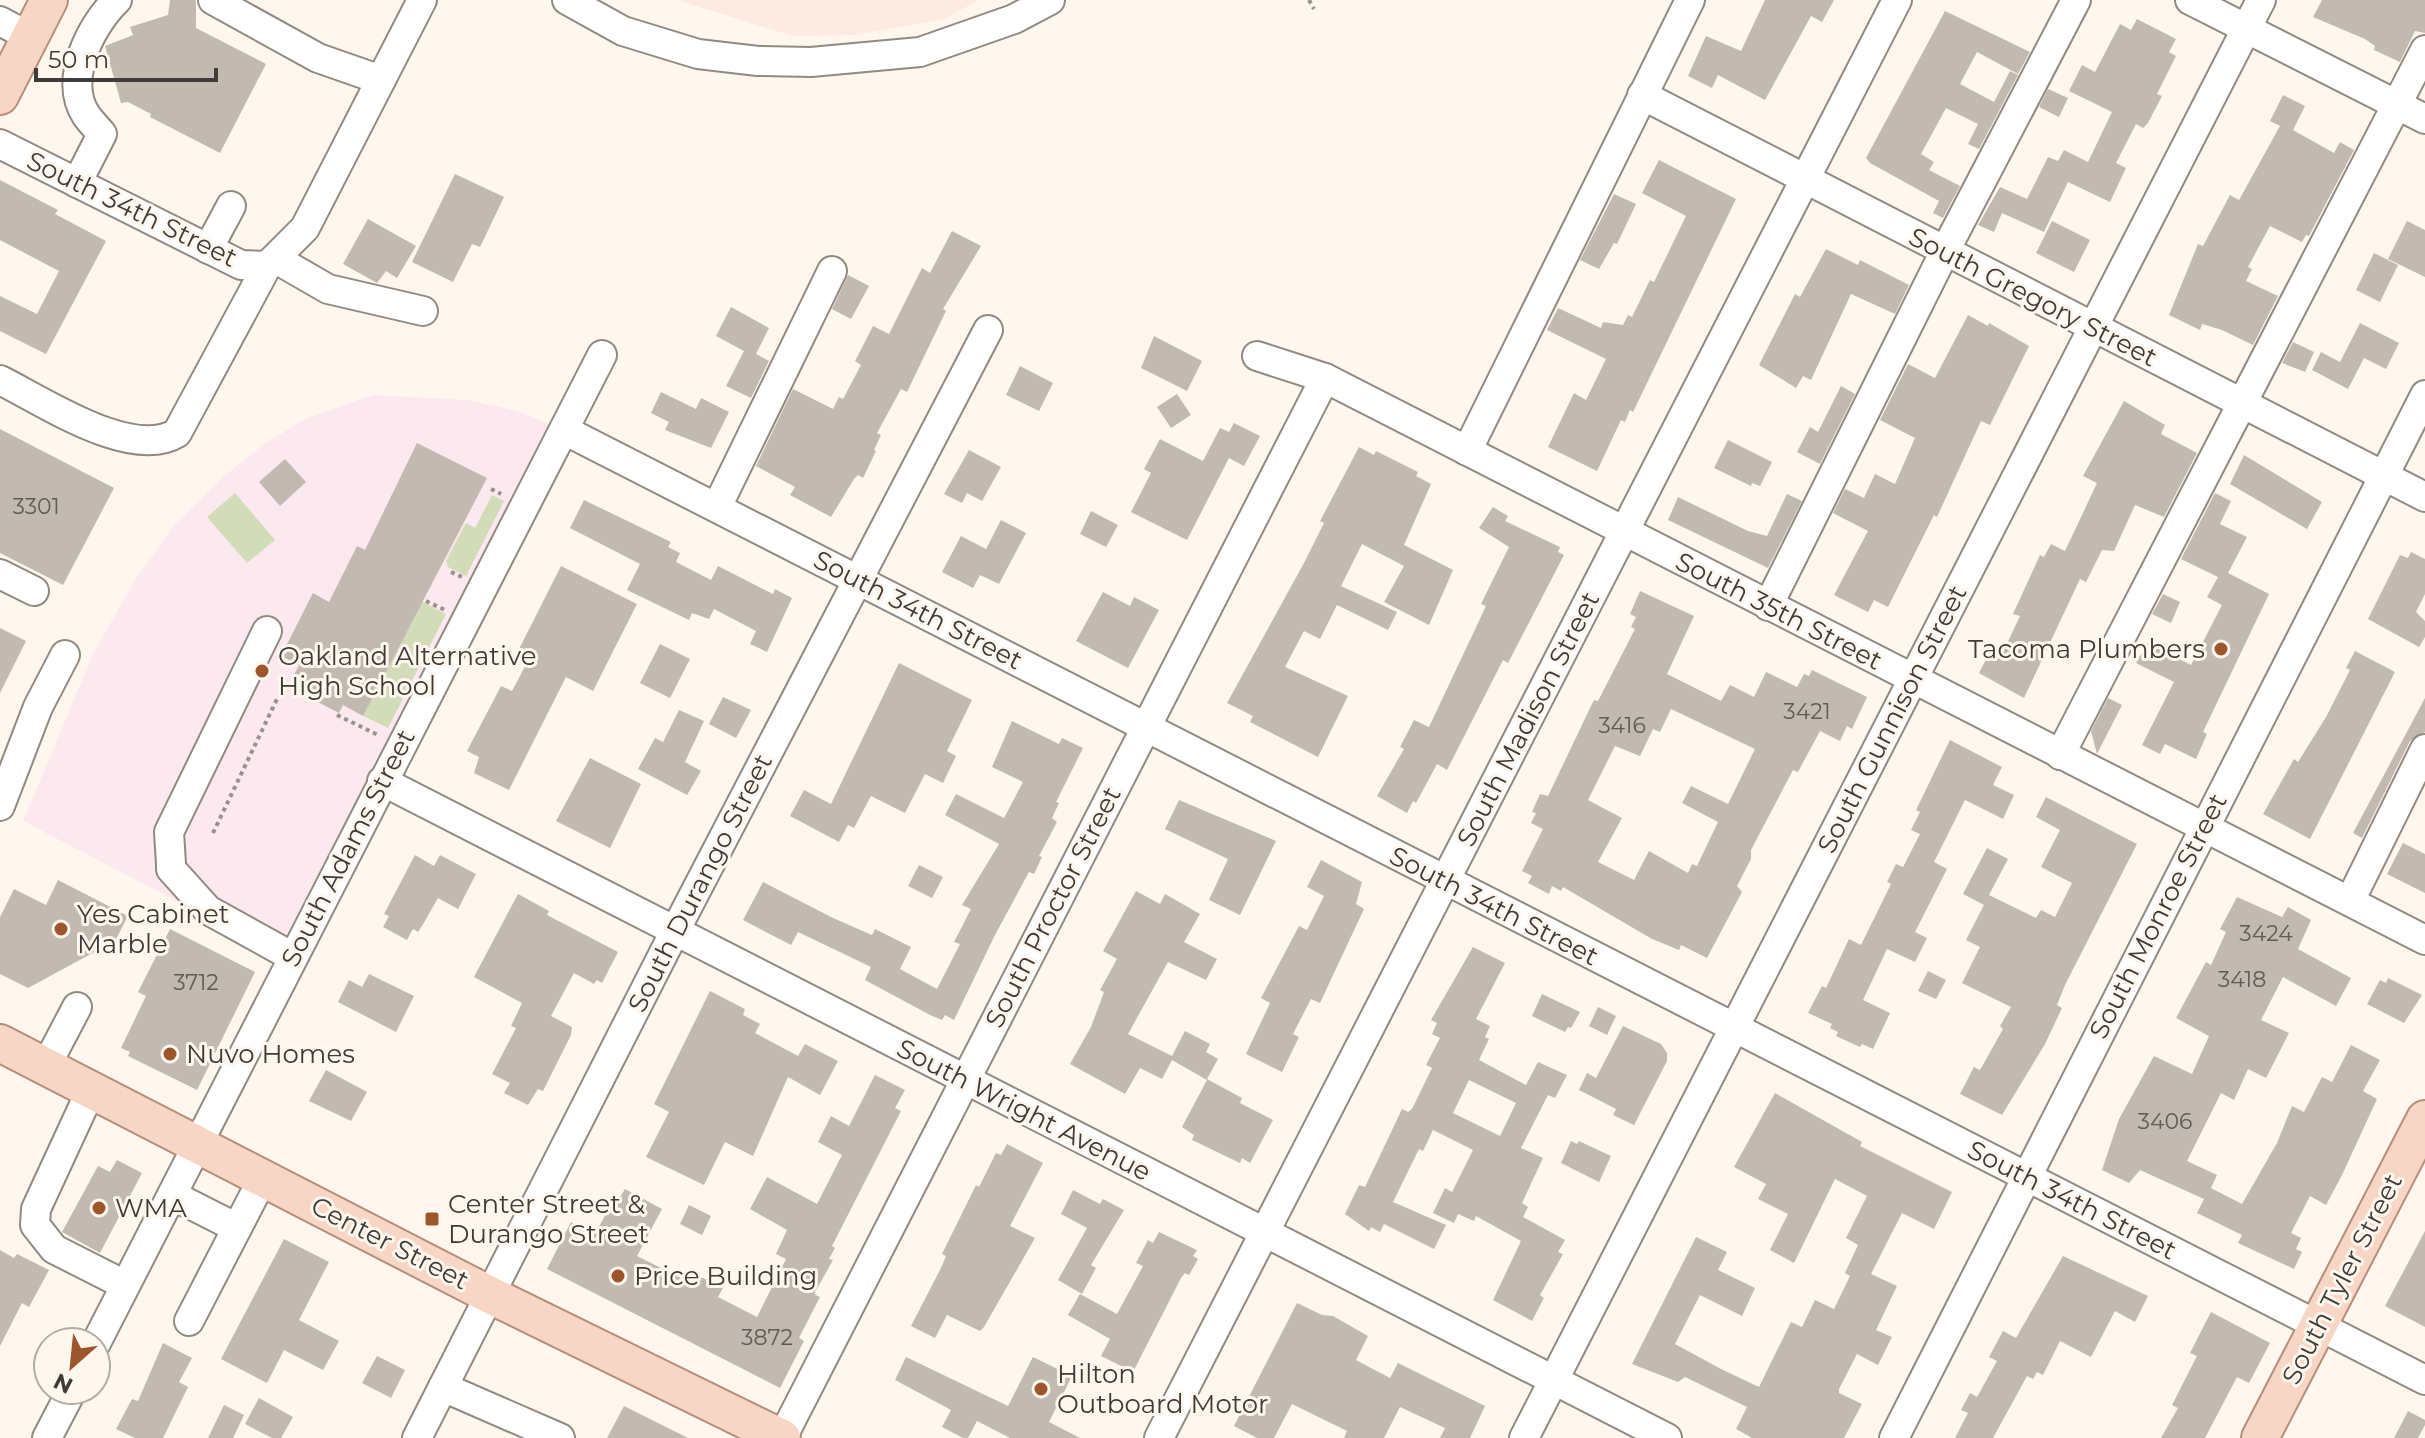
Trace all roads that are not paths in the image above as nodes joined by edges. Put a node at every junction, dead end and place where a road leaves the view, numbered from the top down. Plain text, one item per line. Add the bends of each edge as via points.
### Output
1 (49, 0) edge
2 (213, 0) edge
3 (422, 0) edge
4 (567, 0) edge
5 (1050, 0) edge
6 (1690, 0) edge
7 (1897, 0) edge
8 (2076, 0) edge
9 (2190, 0) edge
10 (2261, 0) edge
11 (115, 1) edge
12 (15, 29) edge
13 (2245, 29) junction
14 (2425, 50) edge
15 (381, 80) junction
16 (3, 83) edge
17 (1642, 95) junction
18 (2397, 105) junction
19 (2425, 119) edge
20 (0, 144) edge
21 (1804, 181) junction
22 (77, 183) junction
23 (231, 206) dead end
24 (208, 249) junction
25 (1945, 251) junction
26 (272, 262) junction
27 (832, 271) dead end
28 (423, 311) dead end
29 (2092, 329) junction
30 (988, 330) dead end
31 (602, 355) dead end
32 (1257, 356) dead end
33 (1325, 378) junction
34 (0, 380) edge
35 (2425, 395) edge
36 (2241, 403) junction
37 (564, 430) junction
38 (1467, 451) junction
39 (2384, 475) junction
40 (2425, 497) edge
41 (717, 507) junction
42 (1624, 531) junction
43 (0, 574) edge
44 (857, 578) junction
45 (34, 591) dead end
46 (1768, 606) junction
47 (267, 631) dead end
48 (65, 655) dead end
49 (1912, 680) junction
50 (1146, 727) junction
51 (2425, 749) edge
52 (2060, 755) junction
53 (382, 781) junction
54 (0, 806) edge
55 (2204, 827) junction
56 (1444, 881) junction
57 (2350, 901) junction
58 (675, 931) junction
59 (2425, 940) edge
60 (293, 957) junction
61 (77, 1007) dead end
62 (1736, 1026) junction
63 (0, 1043) edge
64 (46, 1066) junction
65 (964, 1079) junction
66 (91, 1090) junction
67 (2425, 1119) edge
68 (198, 1144) junction
69 (2024, 1176) junction
70 (263, 1178) junction
71 (172, 1195) junction
72 (237, 1228) junction
73 (1266, 1232) junction
74 (125, 1285) junction
75 (490, 1295) junction
76 (189, 1321) dead end
77 (2318, 1324) junction
78 (104, 1326) edge
79 (2425, 1380) edge
80 (1552, 1381) junction
81 (443, 1387) junction
82 (64, 1406) edge
83 (47, 1438) edge
84 (417, 1438) edge
85 (560, 1438) edge
86 (782, 1438) edge
87 (1159, 1438) edge
88 (1524, 1438) edge
89 (1667, 1438) edge
90 (1894, 1438) edge
91 (2260, 1438) edge

1 - 12 main road
2 - 15 street via 318,58
3 - 15 street
4 - 5 street via 623,31 698,54 811,62 920,52 1014,19
6 - 17 street
7 - 21 street, South Madison Street
8 - 25 street
9 - 13 street
10 - 13 street, South Gunnison Street
11 - 22 street via 80,55 84,112 102,134
12 - 16 main road
13 - 18 street
13 - 29 street, South Gunnison Street
14 - 18 street
15 - 26 street via 305,228
17 - 21 street, South Gregory Street
17 - 38 street
18 - 19 street
18 - 36 street
20 - 22 street, South 34th Street
21 - 25 street, South Gregory Street
21 - 42 street, South Madison Street
22 - 24 street, South 34th Street
23 - 24 street
24 - 26 street, South 34th Street via 241,265
25 - 29 street, South Gregory Street
25 - 46 street
26 - 28 street, South 34th Street via 328,289
26 - 34 street via 177,433 167,439 136,441 111,434
27 - 41 street
29 - 36 street, South Gregory Street
29 - 49 street, South Gunnison Street
30 - 44 street, South Durango Street
31 - 37 street, South Adams Street
32 - 33 street, South 35th Street
33 - 38 street, South 35th Street
33 - 50 street, South Proctor Street
35 - 39 street, South Monroe Street
36 - 39 street, South Gregory Street
36 - 52 street
37 - 41 street, South 34th Street
37 - 53 street, South Adams Street
38 - 42 street, South 35th Street
39 - 40 street, South Gregory Street
39 - 55 street, South Monroe Street
41 - 44 street, South 34th Street
42 - 46 street, South 35th Street
42 - 56 street, South Madison Street
43 - 45 street
44 - 50 street, South 34th Street
44 - 58 street, South Durango Street
46 - 49 street, South 35th Street
47 - 60 street via 169,832 171,869 208,910
48 - 54 street via 38,707
49 - 52 street, South 35th Street
49 - 62 street, South Gunnison Street
50 - 56 street, South 34th Street
50 - 65 street, South Proctor Street
51 - 57 street
52 - 55 street, South 35th Street
53 - 58 street, South Wright Avenue
53 - 60 street, South Adams Street
55 - 57 street, South 35th Street
55 - 69 street, South Monroe Street
56 - 62 street, South 34th Street
56 - 73 street, South Madison Street
57 - 59 street, South 35th Street
58 - 65 street, South Wright Avenue
58 - 75 street, South Durango Street
60 - 68 street, South Adams Street
61 - 64 street
62 - 69 street, South 34th Street
62 - 80 street, South Gunnison Street
63 - 64 main road, Center Street
64 - 66 main road, Center Street
65 - 73 street, South Wright Avenue
65 - 86 street, South Proctor Street
66 - 68 main road, Center Street
66 - 74 street via 36,1209 35,1225 54,1249
67 - 77 main road, South Tyler Street
68 - 70 main road, Center Street
68 - 71 street, South Adams Street
69 - 77 street, South 34th Street
69 - 90 street, South Monroe Street
70 - 72 street
70 - 75 main road, Center Street
71 - 72 street
71 - 74 street, South Adams Street
72 - 76 street
73 - 80 street, South Wright Avenue
73 - 87 street, South Madison Street
74 - 78 street, South Adams Street
75 - 81 street, South Durango Street
75 - 86 main road, Center Street
77 - 79 street, South 34th Street
77 - 91 main road, South Tyler Street
80 - 88 street, South Gunnison Street
80 - 89 street, South Wright Avenue
81 - 84 street, South Durango Street
81 - 85 street
82 - 83 street

